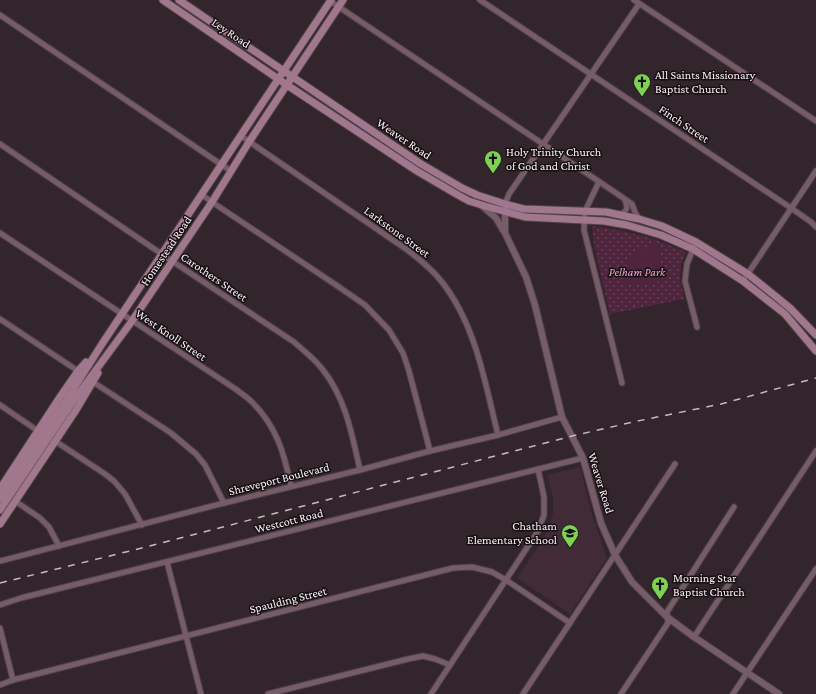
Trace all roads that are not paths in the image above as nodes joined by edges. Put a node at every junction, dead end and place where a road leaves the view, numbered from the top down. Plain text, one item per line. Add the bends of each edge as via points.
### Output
1 (163, 0) edge
2 (179, 0) edge
3 (342, 0) edge
4 (480, 0) edge
5 (634, 0) edge
6 (331, 1) edge
7 (639, 4) junction
8 (338, 7) junction
9 (0, 15) edge
10 (200, 15) junction
11 (194, 21) junction
12 (284, 71) junction
13 (591, 74) junction
14 (292, 77) junction
15 (279, 79) junction
16 (287, 85) junction
17 (816, 121) edge
18 (241, 136) junction
19 (249, 142) junction
20 (0, 144) edge
21 (544, 144) junction
22 (404, 152) junction
23 (399, 159) junction
24 (222, 164) junction
25 (231, 171) junction
26 (816, 171) edge
27 (599, 182) junction
28 (202, 194) junction
29 (625, 200) junction
30 (212, 202) junction
31 (480, 204) junction
32 (505, 208) junction
33 (791, 208) junction
34 (585, 211) junction
35 (620, 215) junction
36 (639, 219) junction
37 (584, 220) junction
38 (816, 227) edge
39 (0, 232) edge
40 (505, 233) junction
41 (696, 242) junction
42 (693, 249) junction
43 (162, 254) junction
44 (172, 261) junction
45 (748, 274) junction
46 (743, 281) junction
47 (122, 314) junction
48 (0, 319) edge
49 (132, 321) junction
50 (697, 327) dead end
51 (816, 335) edge
52 (102, 344) junction
53 (110, 350) junction
54 (816, 351) edge
55 (78, 371) junction
56 (93, 382) junction
57 (622, 384) dead end
58 (0, 406) edge
59 (562, 417) junction
60 (38, 431) junction
61 (498, 435) junction
62 (55, 441) junction
63 (430, 451) junction
64 (816, 451) edge
65 (583, 458) junction
66 (675, 464) dead end
67 (538, 469) junction
68 (360, 470) junction
69 (291, 486) junction
70 (5, 496) edge
71 (224, 503) junction
72 (734, 507) dead end
73 (0, 510) edge
74 (0, 524) edge
75 (142, 525) junction
76 (59, 546) junction
77 (615, 556) junction
78 (0, 561) edge
79 (167, 562) junction
80 (816, 569) edge
81 (506, 580) junction
82 (0, 605) edge
83 (667, 617) junction
84 (570, 623) junction
85 (0, 628) edge
86 (186, 636) junction
87 (694, 637) junction
88 (450, 665) junction
89 (747, 673) junction
90 (13, 680) junction
91 (0, 685) edge
92 (200, 694) edge
93 (268, 694) edge
94 (431, 694) edge
95 (523, 694) edge
96 (621, 694) edge
97 (733, 694) edge
98 (779, 694) edge

1 - 11 main road, Ley Road
2 - 10 main road, Ley Road
3 - 8 main road, Homestead Road
4 - 13 street, Finch Street
5 - 7 street
6 - 8 street
6 - 12 main road, Homestead Road
7 - 13 street
7 - 17 street
8 - 14 main road, Homestead Road
8 - 21 street
9 - 24 street
10 - 11 main road
10 - 12 main road, Ley Road
11 - 15 main road, Ley Road
12 - 14 main road, Ley Road
12 - 15 main road, Homestead Road
13 - 21 street
13 - 33 street, Finch Street
14 - 16 main road, Homestead Road
14 - 22 main road, Weaver Road
15 - 16 main road, Ley Road
15 - 18 main road, Homestead Road
16 - 19 main road, Homestead Road
16 - 23 main road, Weaver Road
18 - 19 street, Larkstone Street
18 - 24 main road, Homestead Road
19 - 25 main road, Homestead Road
19 - 61 street, Larkstone Street via 406,249 442,281 465,318 472,337
20 - 43 street, Carothers Street
21 - 27 street
21 - 32 street via 509,194
22 - 23 main road
22 - 32 main road, Weaver Road via 462,188
23 - 31 main road, Weaver Road via 458,195
24 - 25 street
24 - 28 main road, Homestead Road
25 - 30 main road, Homestead Road
26 - 33 street
27 - 29 street
27 - 34 street
28 - 30 street
28 - 43 main road, Homestead Road
29 - 35 street via 627,209
29 - 36 street via 632,204
30 - 44 main road, Homestead Road
30 - 63 street via 336,284 365,305 389,330 403,353
31 - 32 main road, Weaver Road
31 - 40 street via 496,218
32 - 34 main road
32 - 37 main road via 525,217
32 - 40 street, Weaver Road
33 - 38 street, Finch Street
33 - 45 street
34 - 35 main road
34 - 37 street
35 - 36 main road
36 - 41 main road via 662,226
37 - 42 main road via 604,221 661,235
37 - 57 street via 584,230
39 - 47 street, West Knoll Street
40 - 59 street, Weaver Road via 526,277 535,306
41 - 42 street
41 - 45 main road
42 - 46 main road
42 - 50 street via 687,264 685,281
43 - 44 street, Carothers Street
43 - 47 main road, Homestead Road
44 - 49 main road, Homestead Road
44 - 68 street, Carothers Street via 294,342 323,370 339,394
45 - 46 street
45 - 51 main road via 790,308
46 - 54 main road via 785,314
47 - 49 street, West Knoll Street
47 - 52 main road, Homestead Road
48 - 55 street
49 - 53 main road, Homestead Road
49 - 69 street, West Knoll Street via 252,401 274,430 284,455
52 - 55 main road
52 - 70 main road, Homestead Road
53 - 56 main road
53 - 70 main road, Homestead Road
55 - 60 main road
56 - 62 main road
56 - 71 street via 171,433 196,454 205,465
58 - 60 street
59 - 61 street, Shreveport Boulevard
59 - 65 street, Weaver Road
60 - 70 main road
61 - 63 street, Shreveport Boulevard
62 - 70 main road
62 - 75 street via 114,481 125,494
63 - 68 street, Shreveport Boulevard
64 - 87 street
65 - 67 street, Westcott Road
65 - 77 street, Weaver Road via 601,523
66 - 77 street
67 - 79 street, Westcott Road
67 - 81 street via 544,497 544,515 538,531
68 - 69 street, Shreveport Boulevard
69 - 71 street, Shreveport Boulevard
70 - 73 main road, Homestead Road
70 - 74 main road
70 - 76 street via 40,518 49,527
71 - 75 street, Shreveport Boulevard
72 - 83 street via 667,612
75 - 76 street, Shreveport Boulevard
76 - 78 street, Shreveport Boulevard
77 - 83 street, Weaver Road via 632,582
77 - 84 street
79 - 82 street, Westcott Road
79 - 86 street
80 - 89 street
81 - 84 street, Spaulding Street
81 - 86 street, Spaulding Street via 492,572 472,567 453,568
81 - 88 street
83 - 87 street, Weaver Road
83 - 96 street via 668,623
84 - 95 street
85 - 90 street
86 - 90 street, Spaulding Street
86 - 92 street
87 - 89 street, Weaver Road
88 - 93 street via 423,656
88 - 94 street
89 - 97 street
89 - 98 street, Weaver Road
90 - 91 street, Spaulding Street

